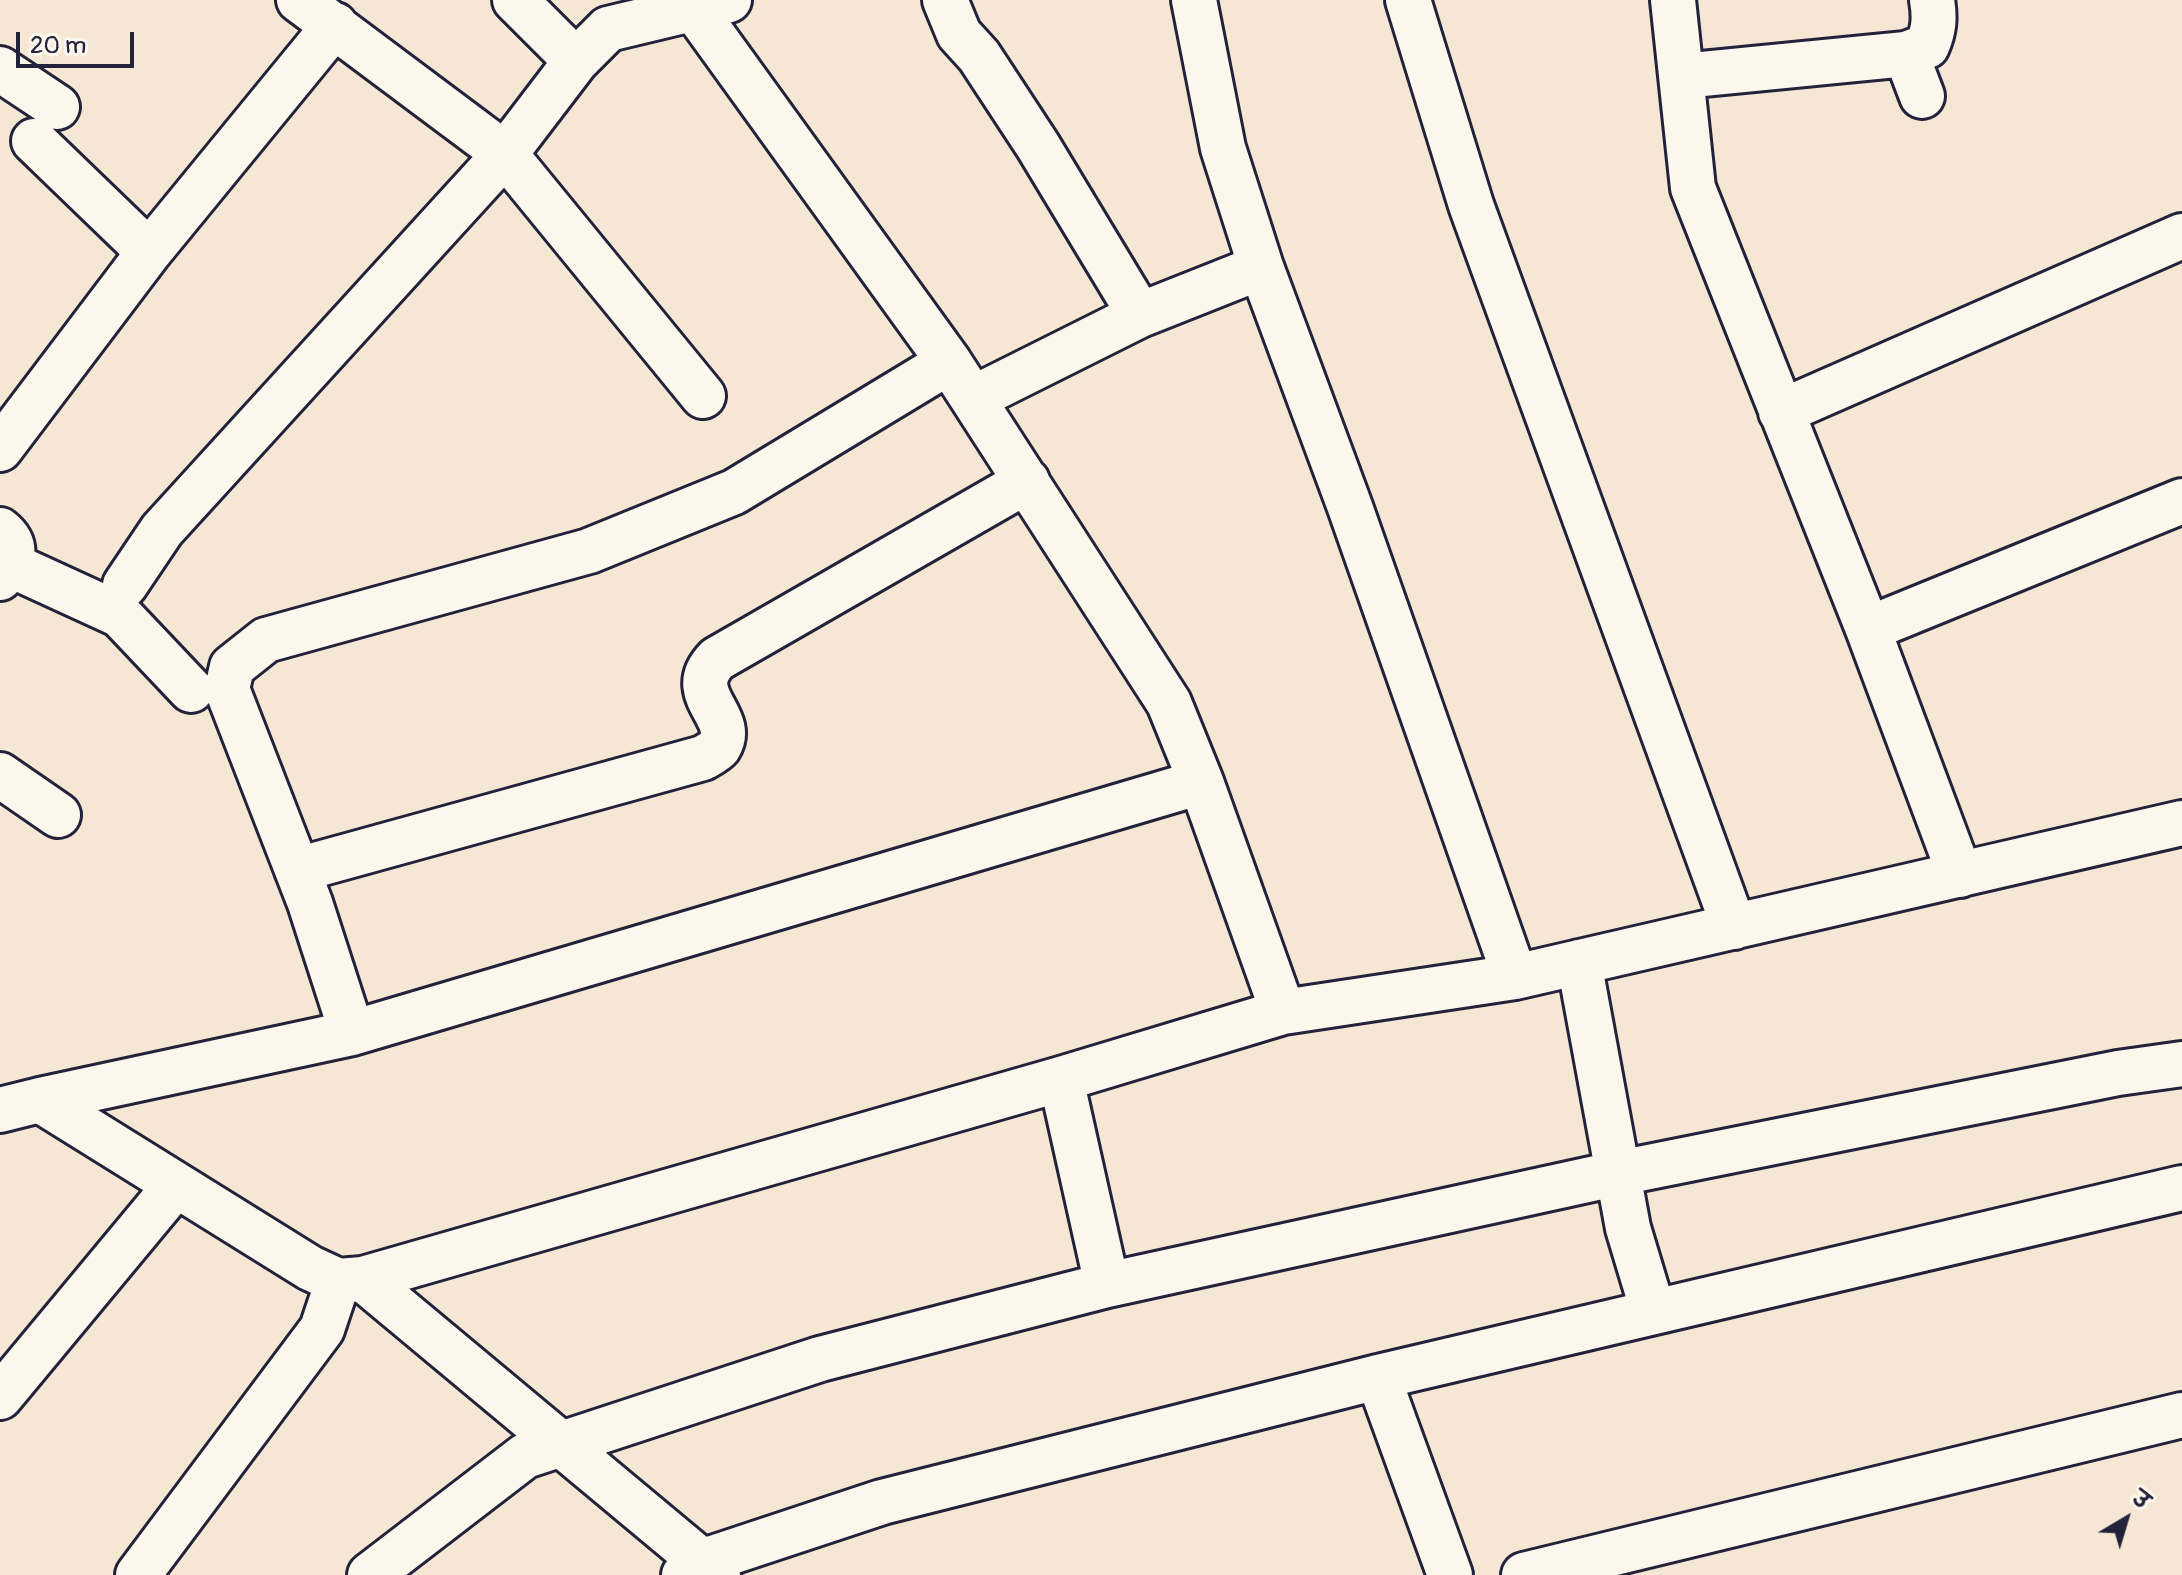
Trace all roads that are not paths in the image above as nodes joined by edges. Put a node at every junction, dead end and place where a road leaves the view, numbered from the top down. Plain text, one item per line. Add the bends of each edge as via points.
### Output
1 (299, 0) edge
2 (515, 0) edge
3 (945, 0) edge
4 (1194, 0) edge
5 (1408, 0) edge
6 (1673, 0) edge
7 (1932, 0) edge
8 (711, 5) edge
9 (335, 25) junction
10 (1906, 54) junction
11 (576, 61) junction
12 (0, 69) edge
13 (1682, 76) junction
14 (1922, 96) dead end
15 (505, 154) junction
16 (2182, 236) edge
17 (149, 252) junction
18 (1261, 267) junction
19 (1140, 315) junction
20 (949, 362) junction
21 (703, 396) dead end
22 (974, 398) junction
23 (1781, 412) junction
24 (0, 449) edge
25 (1027, 481) junction
26 (2182, 501) edge
27 (4, 558) edge
28 (125, 585) dead end
29 (1868, 629) junction
30 (191, 690) dead end
31 (0, 775) edge
32 (1201, 782) junction
33 (58, 815) dead end
34 (2182, 823) edge
35 (297, 870) junction
36 (1960, 875) junction
37 (1734, 927) junction
38 (1579, 962) junction
39 (1515, 977) junction
40 (1283, 1012) junction
41 (352, 1033) junction
42 (2182, 1064) edge
43 (1061, 1079) junction
44 (20, 1105) edge
45 (1619, 1173) junction
46 (176, 1185) junction
47 (2182, 1188) edge
48 (351, 1280) junction
49 (1107, 1285) junction
50 (1653, 1311) junction
51 (1378, 1377) junction
52 (0, 1397) edge
53 (2182, 1415) edge
54 (562, 1443) junction
55 (701, 1571) edge
56 (138, 1575) edge
57 (370, 1575) edge
58 (1450, 1575) edge
59 (1524, 1575) edge

1 - 9 street
2 - 11 street
3 - 19 street via 959,34 1038,146
4 - 18 street via 1223,148
5 - 37 street via 1471,205
6 - 13 street
7 - 10 street via 1935,15 1927,46
8 - 11 street via 608,29
8 - 20 street
9 - 15 street
9 - 17 street
10 - 13 street
10 - 14 street
11 - 15 street
12 - 17 street
13 - 23 street via 1693,188
15 - 21 street
15 - 28 street via 162,530
16 - 23 street
17 - 24 street
18 - 19 street
18 - 39 street
19 - 22 street
20 - 22 street
20 - 35 street via 734,492 589,551 266,640 232,667 227,689
22 - 25 street
23 - 29 street
25 - 32 street via 1169,703
25 - 35 street via 717,659 706,671 704,687 723,731 718,747 703,758
26 - 29 street
27 - 30 street via 120,615
29 - 36 street
31 - 33 street
32 - 40 street
32 - 41 street
34 - 36 street
35 - 41 street
36 - 37 street
37 - 38 street
38 - 39 street
38 - 45 street
39 - 40 street
40 - 43 street
41 - 44 street
42 - 45 street
43 - 48 street
43 - 49 street
44 - 46 street
45 - 49 street
45 - 50 street via 1628,1228
46 - 48 street via 310,1268
46 - 52 street
47 - 50 street
48 - 54 street
48 - 56 street via 322,1329
49 - 54 street via 820,1359
50 - 51 street
51 - 55 street via 882,1502
51 - 58 street
53 - 59 street
54 - 55 street
54 - 57 street via 525,1456

